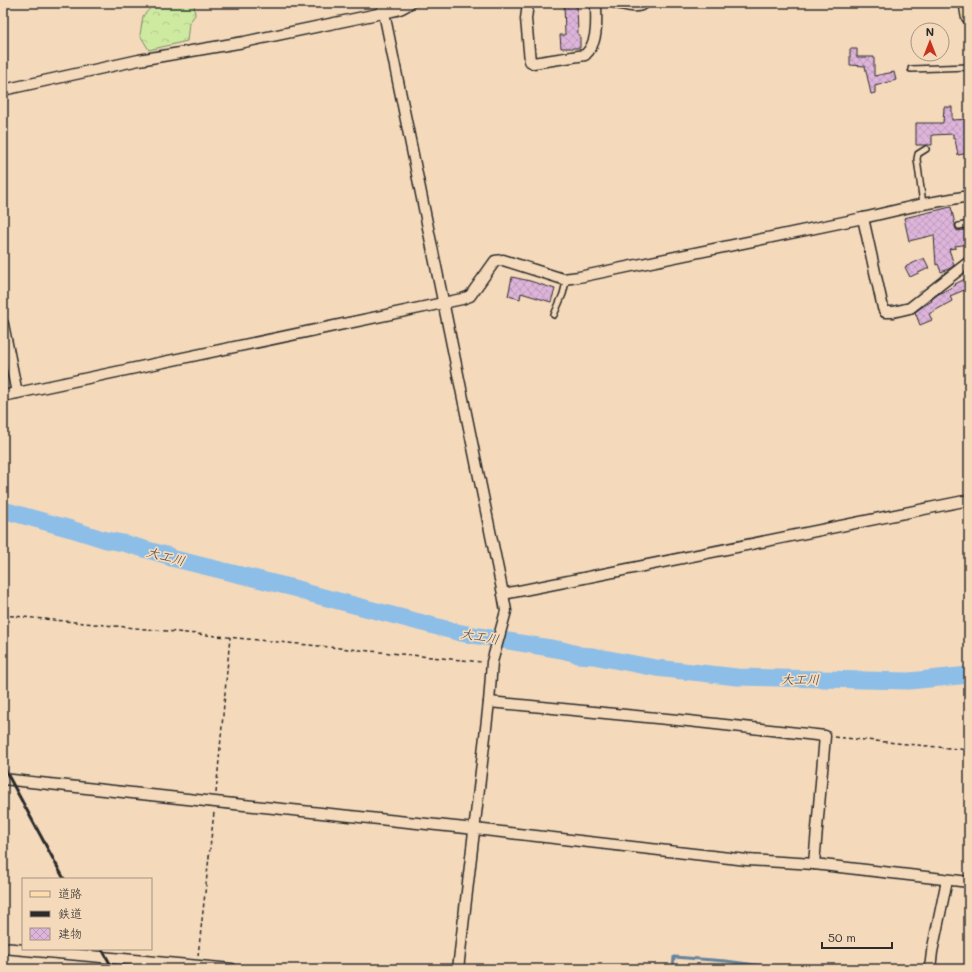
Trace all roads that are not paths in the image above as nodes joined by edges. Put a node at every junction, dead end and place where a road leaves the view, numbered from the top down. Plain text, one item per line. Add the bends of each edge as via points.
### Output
1 (410, 3) edge
2 (528, 3) edge
3 (596, 3) edge
4 (616, 3) edge
5 (645, 3) edge
6 (967, 3) edge
7 (383, 8) edge
8 (969, 16) edge
9 (969, 67) edge
10 (911, 69) dead end
11 (3, 90) edge
12 (926, 149) dead end
13 (969, 196) edge
14 (923, 204) junction
15 (863, 218) junction
16 (969, 224) edge
17 (959, 226) dead end
18 (969, 262) edge
19 (566, 278) junction
20 (444, 302) junction
21 (554, 315) dead end
22 (3, 324) edge
23 (17, 393) junction
24 (3, 396) edge
25 (969, 500) edge
26 (503, 594) junction
27 (489, 702) junction
28 (3, 779) edge
29 (475, 829) junction
30 (814, 864) junction
31 (947, 880) junction
32 (969, 882) edge
33 (3, 948) edge
34 (22, 950) edge
35 (24, 950) edge
36 (232, 969) edge
37 (458, 969) edge
38 (930, 969) edge

1 - 7 street via 399,10
2 - 3 street via 526,19 530,61 533,63 585,55 590,50 596,31
4 - 5 street via 634,7
6 - 8 main road
7 - 11 street via 244,42 139,60
7 - 20 street
9 - 10 lane
12 - 14 lane via 918,154 917,159
13 - 14 street
14 - 15 street
15 - 18 street via 885,312 910,308
15 - 19 street
16 - 17 lane
19 - 20 street via 503,260 495,261 470,296
19 - 21 lane via 563,294
20 - 23 street
20 - 26 street
22 - 23 street
23 - 24 street
25 - 26 street
26 - 27 street via 506,611 492,662
27 - 29 street
27 - 30 street via 825,736
28 - 29 street
29 - 30 street via 747,860
29 - 37 street
30 - 31 street
31 - 32 street
31 - 38 street
33 - 34 street
35 - 36 street

